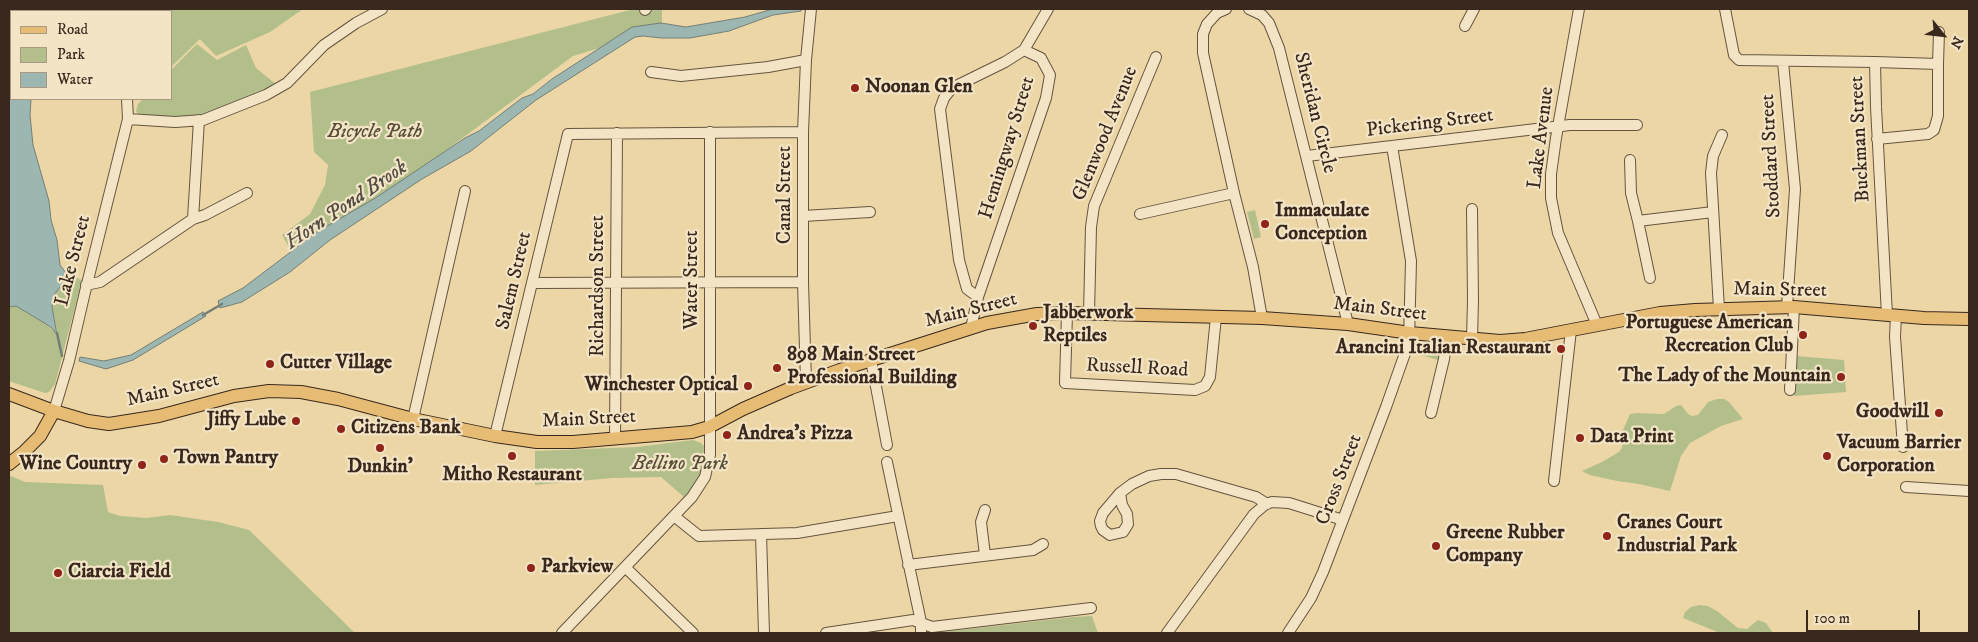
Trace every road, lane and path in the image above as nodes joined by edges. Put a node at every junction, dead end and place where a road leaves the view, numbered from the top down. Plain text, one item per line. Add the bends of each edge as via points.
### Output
1 (382, 9) edge
2 (811, 9) edge
3 (1048, 9) edge
4 (1226, 9) edge
5 (1249, 9) edge
6 (1474, 9) edge
7 (1579, 9) edge
8 (1725, 9) edge
9 (1465, 26) dead end
10 (1939, 32) dead end
11 (1024, 50) junction
12 (1156, 57) dead end
13 (806, 60) junction
14 (1783, 62) junction
15 (1875, 62) junction
16 (1938, 64) junction
17 (651, 72) dead end
18 (128, 100) edge
19 (128, 119) junction
20 (199, 120) junction
21 (1637, 125) dead end
22 (1558, 126) junction
23 (710, 132) junction
24 (803, 132) junction
25 (617, 133) junction
26 (1722, 135) dead end
27 (1877, 139) junction
28 (1392, 146) junction
29 (1306, 156) junction
30 (1630, 160) dead end
31 (465, 191) dead end
32 (247, 192) dead end
33 (1234, 193) junction
34 (1472, 209) dead end
35 (870, 212) dead end
36 (1713, 212) junction
37 (1140, 214) dead end
38 (803, 216) junction
39 (193, 219) junction
40 (1638, 221) junction
41 (1650, 278) dead end
42 (710, 281) junction
43 (616, 282) junction
44 (803, 282) junction
45 (532, 283) junction
46 (86, 285) junction
47 (978, 297) junction
48 (1790, 307) junction
49 (1719, 309) junction
50 (1067, 313) junction
51 (1089, 314) junction
52 (1891, 315) junction
53 (1216, 317) junction
54 (1262, 318) junction
55 (1969, 319) edge
56 (1348, 324) junction
57 (1597, 325) junction
58 (972, 328) junction
59 (1572, 330) junction
60 (1410, 333) junction
61 (1447, 337) junction
62 (1472, 339) junction
63 (871, 360) junction
64 (806, 382) junction
65 (1790, 390) dead end
66 (9, 394) edge
67 (54, 411) junction
68 (1430, 412) dead end
69 (413, 419) junction
70 (709, 427) junction
71 (495, 436) junction
72 (615, 439) junction
73 (887, 445) dead end
74 (1903, 447) dead end
75 (887, 462) dead end
76 (9, 464) edge
77 (1554, 481) dead end
78 (1906, 487) dead end
79 (1120, 492) dead end
80 (1969, 492) edge
81 (1267, 504) junction
82 (985, 510) dead end
83 (674, 516) junction
84 (898, 516) junction
85 (1344, 520) junction
86 (761, 534) junction
87 (1043, 544) dead end
88 (985, 555) junction
89 (908, 565) junction
90 (625, 568) junction
91 (1091, 608) dead end
92 (921, 622) junction
93 (562, 633) edge
94 (693, 633) edge
95 (764, 633) edge
96 (826, 633) edge
97 (921, 633) edge
98 (1167, 633) edge
99 (1288, 633) edge

1 - 20 street via 324,45 287,83
2 - 13 street, Canal Street
3 - 11 street
4 - 33 street via 1207,24 1202,53
5 - 29 street, Sheridan Circle via 1262,15 1274,34
6 - 9 street
7 - 22 street, Lake Avenue
8 - 14 street, Buckman Street via 1737,59
10 - 16 street
11 - 47 street, Hemingway Street via 1042,58 1050,76 1046,98
11 - 47 street, Hemingway Street via 952,88 940,109 959,260 967,289
12 - 51 street, Glenwood Avenue via 1094,206
13 - 17 street via 682,76
13 - 24 street, Canal Street
14 - 15 street, Buckman Street
14 - 48 street, Stoddard Street via 1796,189
15 - 16 street
15 - 27 street, Buckman Street
16 - 27 street via 1934,130 1928,134
18 - 19 street, Lake Street
19 - 20 street
19 - 46 street, Lake Street
20 - 39 street
21 - 22 street, Pickering Street
22 - 28 street, Pickering Street
22 - 57 street, Lake Avenue via 1551,180 1553,213 1567,258
23 - 24 street
23 - 25 street
23 - 42 street, Water Street
24 - 38 street, Canal Street
25 - 43 street, Richardson Street
25 - 45 street, Salem Street via 568,134
26 - 36 street via 1711,165
27 - 52 street, Buckman Street
28 - 29 street, Pickering Street
28 - 60 street, Cross Street via 1411,261
29 - 56 street, Sheridan Circle
30 - 40 street via 1631,193
31 - 69 street
32 - 39 street via 205,216
33 - 37 street
33 - 54 street
34 - 62 street
35 - 38 street
36 - 40 street
36 - 49 street
38 - 44 street, Canal Street
39 - 46 street via 100,282
40 - 41 street
42 - 43 street
42 - 44 street
42 - 70 street, Water Street
43 - 45 street
43 - 72 street, Richardson Street
44 - 64 street, Canal Street
45 - 71 street, Salem Street
46 - 67 street, Lake Street
47 - 58 street, Hemingway Street
48 - 49 main road, Main Street
48 - 52 main road, Main Street
48 - 65 street, Stoddard Street
49 - 57 main road, Main Street via 1666,312
50 - 51 main road, Main Street
50 - 53 street, Russell Road via 1066,383 1195,390 1205,386 1210,377
50 - 58 main road, Main Street via 1036,314
51 - 53 main road, Main Street
52 - 55 main road, Main Street
52 - 74 street, Buckman Street
53 - 54 main road, Main Street
54 - 56 main road, Main Street
56 - 60 main road, Main Street
57 - 59 main road, Main Street
58 - 63 main road, Main Street
59 - 62 main road, Main Street via 1509,341
59 - 77 street
60 - 61 main road, Main Street
60 - 85 street, Cross Street via 1399,372
61 - 62 main road, Main Street
61 - 68 street
63 - 64 main road, Main Street
63 - 73 street
64 - 70 main road, Main Street
66 - 67 main road, Main Street
67 - 69 main road, Main Street via 109,424 268,391 301,392 338,399
67 - 76 main road via 40,436
69 - 71 main road, Main Street
70 - 72 main road, Main Street via 692,432
70 - 83 street, Water Street via 710,455 706,478
71 - 72 main road, Main Street via 537,442
75 - 84 street
78 - 80 street
79 - 81 street via 1149,476 1176,474 1256,497
81 - 85 street via 1289,503
81 - 98 street via 1254,514
82 - 88 street via 981,522
83 - 86 street via 699,536
83 - 90 street, Water Street
84 - 86 street via 797,533
84 - 89 street
85 - 99 street, Cross Street via 1313,594
86 - 95 street
87 - 88 street via 1033,550
88 - 89 street
89 - 92 street
90 - 93 street, Water Street
90 - 94 street
91 - 92 street via 932,627
92 - 96 street via 913,620
92 - 97 street

